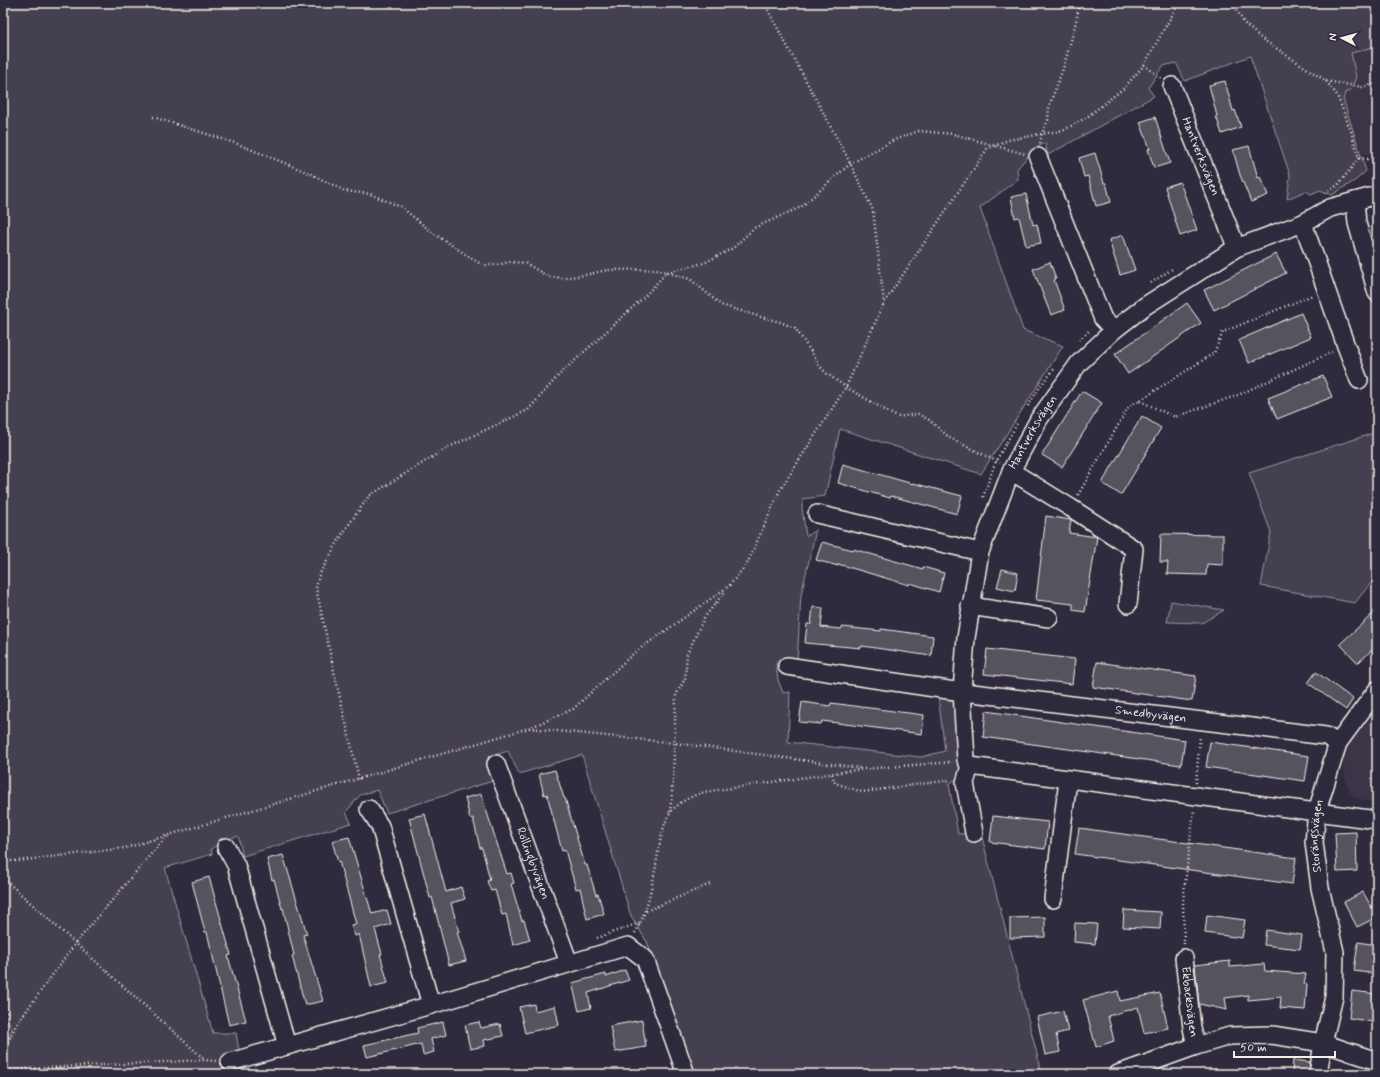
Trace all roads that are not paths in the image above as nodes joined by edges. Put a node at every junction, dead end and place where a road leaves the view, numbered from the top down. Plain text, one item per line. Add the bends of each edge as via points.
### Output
1 (1172, 86) road end
2 (1038, 157) road end
3 (1377, 195) edge
4 (1355, 201) junction
5 (1303, 223) junction
6 (1236, 248) junction
7 (1377, 293) edge
8 (1109, 325) junction
9 (1359, 380) dead end
10 (1011, 471) junction
11 (817, 514) dead end
12 (980, 552) junction
13 (1128, 604) dead end
14 (970, 606) junction
15 (1049, 618) dead end
16 (787, 666) dead end
17 (1377, 690) edge
18 (962, 691) junction
19 (1338, 743) junction
20 (496, 764) dead end
21 (964, 764) junction
22 (1068, 780) junction
23 (370, 809) dead end
24 (1317, 811) junction
25 (1377, 820) edge
26 (974, 834) dead end
27 (226, 847) dead end
28 (1053, 899) dead end
29 (1184, 958) road end
30 (569, 963) junction
31 (431, 1005) junction
32 (1323, 1043) junction
33 (287, 1046) junction
34 (1196, 1046) junction
35 (1377, 1061) edge
36 (230, 1062) dead end
37 (686, 1074) edge
38 (1118, 1074) edge
39 (1318, 1074) edge

1 - 6 street, Hantverksvägen
2 - 8 street
3 - 4 street, Hantverksvägen
4 - 5 street, Hantverksvägen via 1325,202
4 - 7 street via 1357,223
5 - 6 street, Hantverksvägen
5 - 9 street
6 - 8 street, Hantverksvägen via 1145,306
8 - 10 street, Hantverksvägen via 1039,418
10 - 12 street, Hantverksvägen
10 - 13 street via 1134,550
11 - 12 street
12 - 14 street, Hantverksvägen
14 - 15 street
14 - 18 street, Hantverksvägen
16 - 18 street
17 - 19 street, Storängsvägen
18 - 19 street, Smedbyvägen via 1326,736
18 - 21 street, Hantverksvägen via 966,760
19 - 24 street, Storängsvägen
20 - 30 street, Röllingbyvägen
21 - 22 street
21 - 26 street
22 - 24 street
22 - 28 street
23 - 31 street via 380,826
24 - 25 street
24 - 32 street, Storängsvägen via 1314,842 1320,888 1335,952 1334,997
27 - 33 street via 236,865
29 - 34 street, Ekbacksvägen
30 - 31 street
30 - 37 street via 628,946 645,959
31 - 33 street
32 - 34 street, Ekbacksvägen via 1272,1035 1230,1036
32 - 35 street, Ekbacksvägen
32 - 39 street
33 - 36 street
34 - 38 street, Ekbacksvägen

